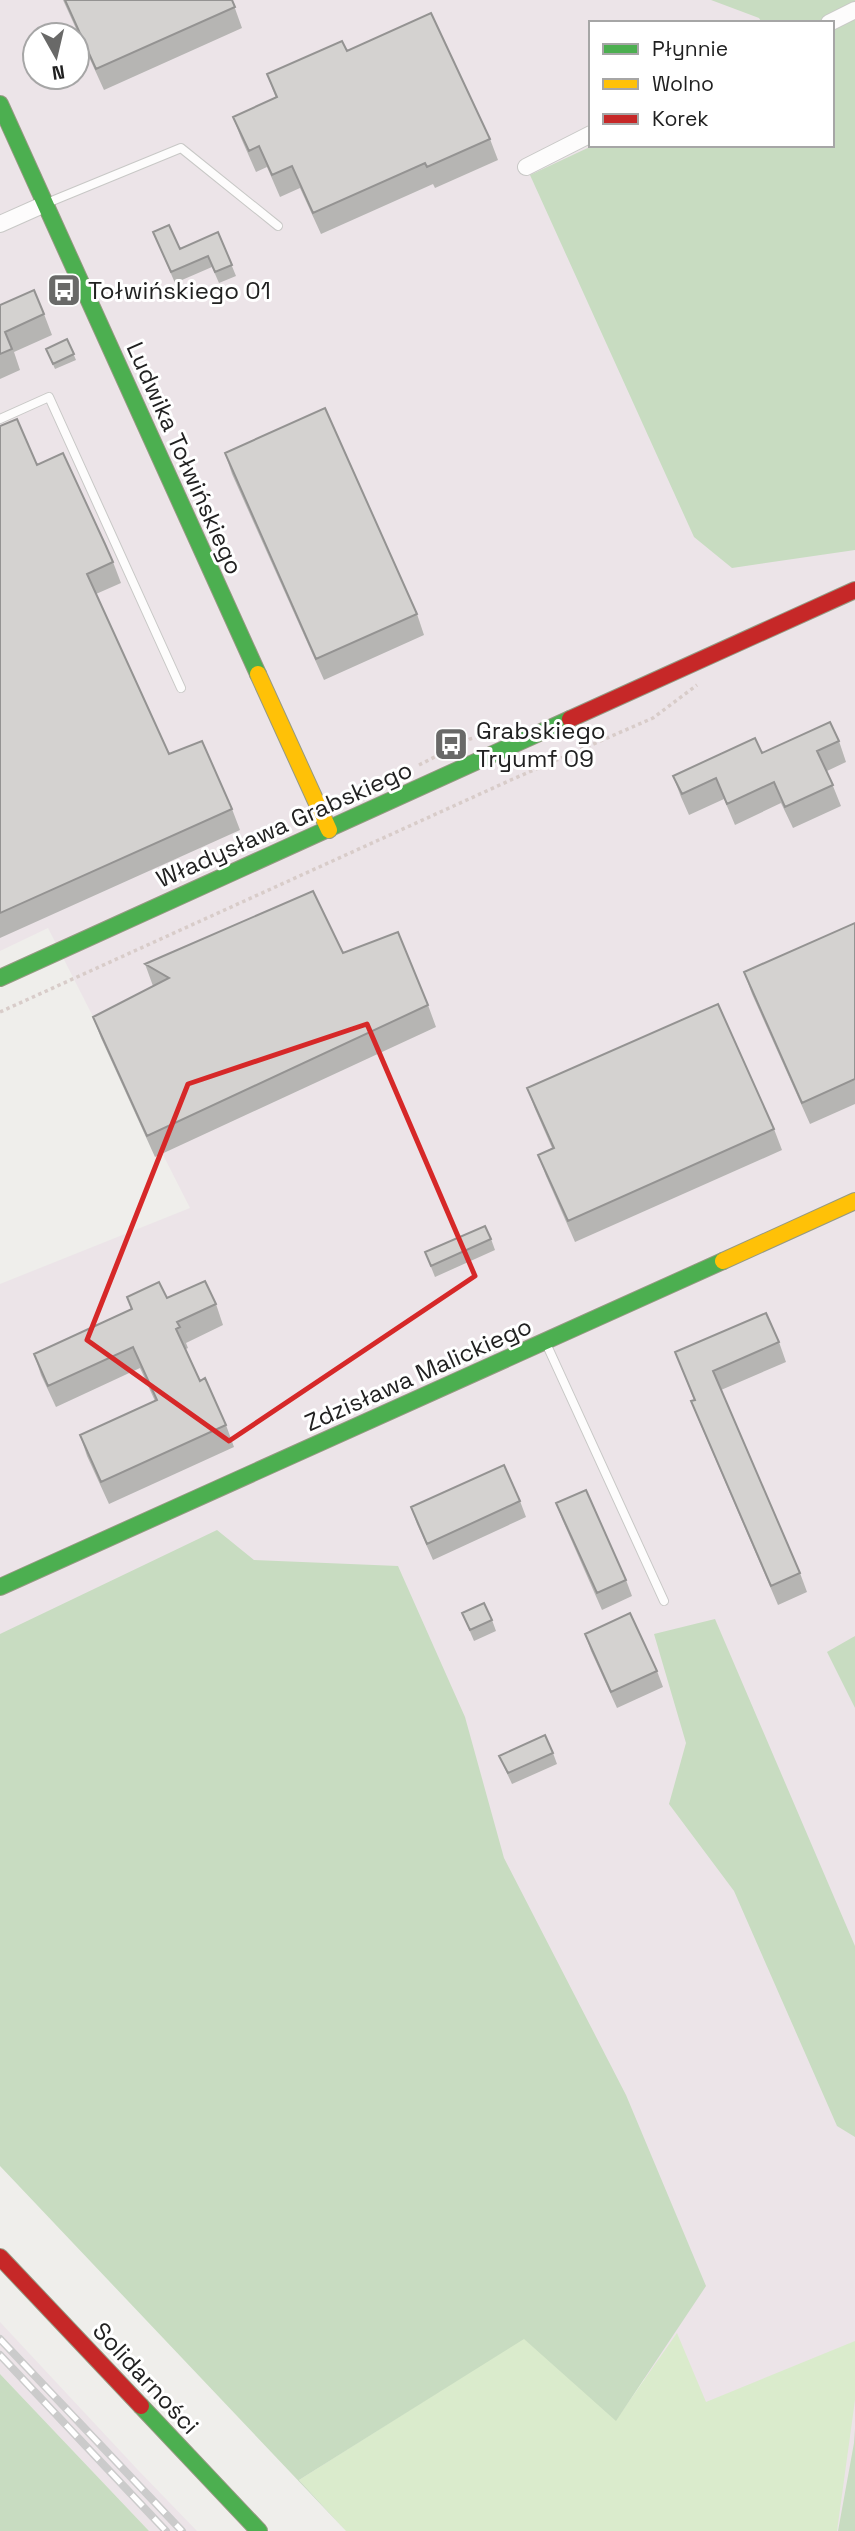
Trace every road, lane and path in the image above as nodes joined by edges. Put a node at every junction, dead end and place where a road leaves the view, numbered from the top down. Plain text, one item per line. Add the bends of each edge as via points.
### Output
1 (855, 10) edge
2 (832, 21) edge
3 (0, 104) edge
4 (589, 135) edge
5 (526, 167) dead end
6 (45, 204) junction
7 (0, 224) edge
8 (278, 226) dead end
9 (0, 419) edge
10 (855, 590) edge
11 (703, 680) dead end
12 (181, 688) dead end
13 (329, 830) junction
14 (0, 978) edge
15 (0, 1012) edge
16 (855, 1201) edge
17 (545, 1341) junction
18 (0, 1587) edge
19 (664, 1601) dead end
20 (0, 2257) edge
21 (259, 2531) edge

1 - 2 street
3 - 6 street, Ludwika Tołwińskiego
4 - 5 street
6 - 7 street
6 - 8 lane via 181,148
6 - 13 street, Ludwika Tołwińskiego
9 - 12 lane via 48,397
10 - 13 street, Władysława Grabskiego
11 - 15 path via 653,718
13 - 14 street, Władysława Grabskiego
16 - 17 street, Zdzisława Malickiego
17 - 18 street, Zdzisława Malickiego
17 - 19 lane
20 - 21 street, Solidarności

